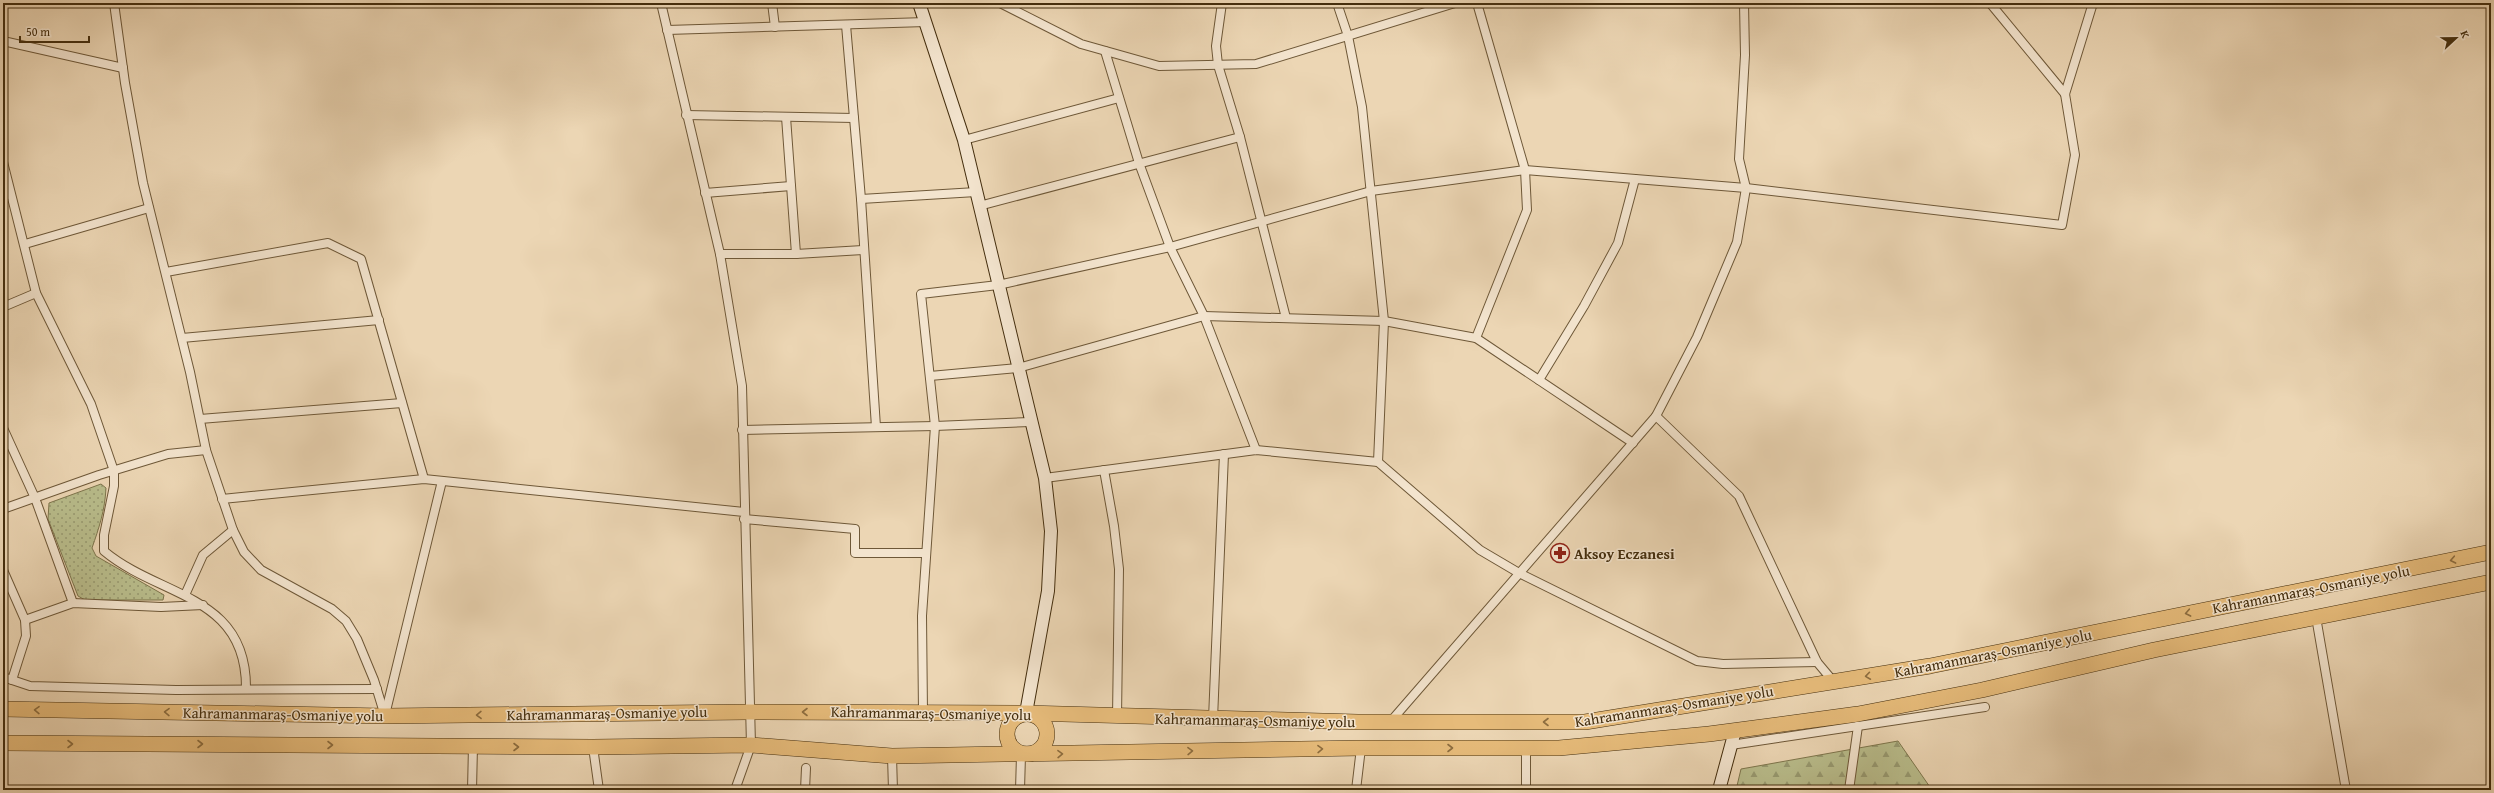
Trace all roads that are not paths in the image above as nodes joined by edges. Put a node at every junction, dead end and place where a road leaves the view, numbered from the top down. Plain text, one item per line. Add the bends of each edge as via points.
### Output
1 (114, 3) edge
2 (661, 3) edge
3 (772, 3) edge
4 (919, 3) edge
5 (1000, 3) edge
6 (1222, 3) edge
7 (1337, 3) edge
8 (1455, 3) edge
9 (1477, 3) edge
10 (1744, 3) edge
11 (1990, 3) edge
12 (2093, 3) edge
13 (926, 22) junction
14 (846, 25) junction
15 (775, 27) junction
16 (667, 30) junction
17 (1348, 36) junction
18 (3, 40) edge
19 (1105, 51) junction
20 (1218, 65) junction
21 (122, 68) junction
22 (2065, 94) junction
23 (1119, 98) junction
24 (686, 116) junction
25 (786, 117) junction
26 (854, 118) junction
27 (1240, 137) junction
28 (964, 140) junction
29 (3, 162) edge
30 (1140, 164) junction
31 (1525, 170) junction
32 (1635, 179) junction
33 (791, 186) junction
34 (1746, 188) junction
35 (1370, 191) junction
36 (976, 192) junction
37 (705, 193) junction
38 (861, 199) junction
39 (979, 206) junction
40 (150, 208) junction
41 (1261, 222) junction
42 (25, 244) junction
43 (1170, 247) junction
44 (863, 250) junction
45 (720, 254) junction
46 (796, 254) junction
47 (166, 272) junction
48 (998, 285) junction
49 (36, 293) junction
50 (3, 307) edge
51 (1204, 316) junction
52 (1286, 318) junction
53 (379, 320) junction
54 (1384, 321) junction
55 (182, 338) junction
56 (1476, 338) junction
57 (1018, 368) junction
58 (930, 376) junction
59 (1539, 380) junction
60 (402, 403) junction
61 (1656, 416) junction
62 (200, 419) junction
63 (1030, 422) junction
64 (934, 426) junction
65 (876, 427) junction
66 (3, 428) edge
67 (742, 430) junction
68 (1633, 442) junction
69 (206, 450) junction
70 (1256, 450) junction
71 (1224, 454) junction
72 (1378, 462) junction
73 (114, 470) junction
74 (1104, 470) junction
75 (1045, 478) junction
76 (424, 479) junction
77 (442, 481) junction
78 (35, 498) junction
79 (222, 499) junction
80 (3, 509) edge
81 (744, 516) junction
82 (232, 530) junction
83 (2491, 552) edge
84 (926, 553) junction
85 (3, 570) edge
86 (1520, 573) junction
87 (2491, 582) edge
88 (185, 595) junction
89 (73, 603) junction
90 (204, 605) junction
91 (2316, 618) junction
92 (25, 620) junction
93 (1817, 662) junction
94 (3, 677) edge
95 (12, 680) junction
96 (1832, 681) junction
97 (246, 689) junction
98 (377, 689) junction
99 (1985, 707) dead end
100 (3, 709) edge
101 (748, 712) junction
102 (924, 713) junction
103 (1029, 714) junction
104 (385, 716) junction
105 (1117, 717) junction
106 (1213, 719) junction
107 (1391, 721) junction
108 (1858, 726) junction
109 (1733, 738) junction
110 (3, 743) edge
111 (751, 744) junction
112 (473, 746) junction
113 (593, 747) junction
114 (1361, 748) junction
115 (1526, 748) junction
116 (1025, 754) junction
117 (892, 756) junction
118 (806, 768) dead end
119 (472, 790) edge
120 (599, 790) edge
121 (735, 790) edge
122 (805, 790) edge
123 (893, 790) edge
124 (1020, 790) edge
125 (1356, 790) edge
126 (1526, 790) edge
127 (1719, 790) edge
128 (1849, 790) edge
129 (2346, 790) edge

1 - 21 street
2 - 16 street
3 - 15 street
4 - 13 street
5 - 19 street via 1081,44
6 - 20 street via 1216,46
7 - 17 street
8 - 17 street
9 - 31 street
10 - 34 street via 1739,159
11 - 22 street
12 - 22 street
13 - 14 street
13 - 28 street
14 - 15 street
14 - 26 street
15 - 16 street
16 - 24 street
17 - 20 street via 1256,64
17 - 35 street via 1362,107
18 - 21 street
19 - 20 street via 1159,66
19 - 23 street
20 - 27 street
21 - 40 street
22 - 34 street via 2075,155 2062,225
23 - 28 street
23 - 30 street
24 - 25 street
24 - 37 street
25 - 26 street
25 - 33 street
26 - 38 street
27 - 30 street
27 - 41 street
28 - 36 street
29 - 42 street
30 - 39 street
30 - 43 street
31 - 32 street
31 - 35 street
31 - 56 street via 1527,210
32 - 34 street
32 - 59 street via 1618,243 1584,306
33 - 37 street
33 - 46 street
34 - 61 street via 1738,242 1697,337
35 - 41 street
35 - 54 street
36 - 38 street
36 - 39 street
37 - 45 street
38 - 44 street
39 - 48 street
40 - 42 street
40 - 47 street
41 - 43 street
41 - 52 street
42 - 49 street
43 - 48 street
43 - 51 street
44 - 46 street
44 - 65 street
45 - 46 street
45 - 67 street via 742,386
47 - 53 street via 328,243 362,259
47 - 55 street
48 - 57 street
48 - 58 street via 921,294
49 - 50 street
49 - 73 street via 91,404
51 - 52 street
51 - 57 street
51 - 70 street
52 - 54 street
53 - 55 street
53 - 60 street
54 - 56 street
54 - 72 street
55 - 62 street
56 - 59 street
57 - 58 street
57 - 63 street
58 - 64 street
59 - 68 street
60 - 62 street
60 - 76 street
61 - 68 street
61 - 93 street via 1739,496
62 - 69 street
63 - 64 street
63 - 75 street
64 - 65 street
64 - 84 street
65 - 67 street
66 - 78 street
67 - 81 street
68 - 86 street
69 - 73 street via 168,454
69 - 79 street
70 - 71 street
70 - 72 street
71 - 74 street
71 - 106 street
72 - 86 street via 1480,550
73 - 78 street
73 - 88 street via 104,551 118,562
74 - 75 street
74 - 105 street via 1119,569
75 - 103 street via 1051,531 1048,591
76 - 77 street
76 - 79 street
77 - 81 street
77 - 104 street
78 - 80 street
78 - 89 street
79 - 82 street
81 - 84 street via 855,530 855,553
81 - 101 street
82 - 88 street via 203,555
82 - 98 street via 244,552 261,570 332,609 346,621 357,639
83 -> 96 highway, Kahramanmaraş-Osmaniye yolu via 1930,666
84 - 102 street via 922,616
85 - 92 street
86 - 93 street via 1697,661 1723,664
86 - 107 street
87 - 91 highway, Kahramanmaraş-Osmaniye yolu
88 - 90 street
89 - 90 street via 161,607
89 - 92 street
90 - 97 street via 232,630 246,672
91 - 109 highway, Kahramanmaraş-Osmaniye yolu via 1896,707
91 - 129 street
92 - 95 street via 26,636
93 - 96 street
94 - 95 street
95 - 97 street via 30,686
96 -> 107 highway, Kahramanmaraş-Osmaniye yolu via 1585,722
97 - 98 street
98 - 104 street
99 - 108 street
104 -> 100 highway, Kahramanmaraş-Osmaniye yolu
102 -> 101 highway, Kahramanmaraş-Osmaniye yolu
101 -> 104 highway, Kahramanmaraş-Osmaniye yolu
101 - 111 street
102 - 103 highway, Kahramanmaraş-Osmaniye yolu
103 - 105 highway, Kahramanmaraş-Osmaniye yolu
103 - 116 highway via 1043,724 1046,737 1041,749
103 - 116 highway via 1015,719 1007,735 1012,747
105 - 106 highway, Kahramanmaraş-Osmaniye yolu
106 - 107 highway, Kahramanmaraş-Osmaniye yolu
108 - 109 street
108 - 128 street
109 - 115 highway, Kahramanmaraş-Osmaniye yolu
109 - 127 street
110 -> 112 highway, Kahramanmaraş-Osmaniye yolu
111 - 113 highway, Kahramanmaraş-Osmaniye yolu
111 - 117 highway, Kahramanmaraş-Osmaniye yolu
111 - 121 street
112 -> 113 highway, Kahramanmaraş-Osmaniye yolu
112 - 119 street
113 - 120 street
114 -> 115 highway, Kahramanmaraş-Osmaniye yolu
116 -> 114 highway, Kahramanmaraş-Osmaniye yolu
114 - 125 street
115 - 126 street
116 - 117 highway, Kahramanmaraş-Osmaniye yolu
116 - 124 street
117 - 123 street
118 - 122 street

